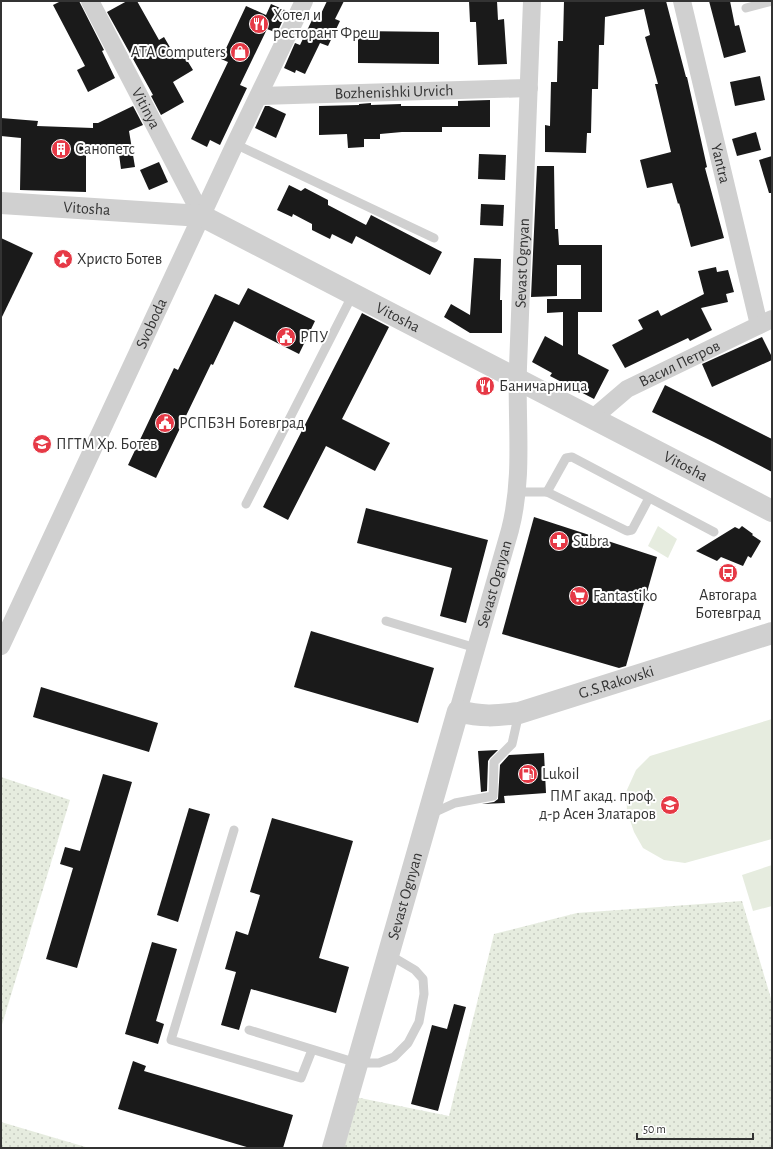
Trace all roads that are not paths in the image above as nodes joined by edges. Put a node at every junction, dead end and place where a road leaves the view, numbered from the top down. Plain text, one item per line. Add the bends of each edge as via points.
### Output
1 (90, 1) edge
2 (304, 1) edge
3 (532, 1) edge
4 (682, 1) edge
5 (772, 2) edge
6 (746, 8) dead end
7 (529, 88) junction
8 (260, 96) junction
9 (235, 144) junction
10 (1, 203) edge
11 (202, 216) junction
12 (434, 238) dead end
13 (353, 294) junction
14 (766, 322) edge
15 (518, 379) junction
16 (593, 418) junction
17 (517, 492) junction
18 (547, 492) junction
19 (649, 498) junction
20 (246, 504) dead end
21 (772, 510) edge
22 (714, 532) dead end
23 (386, 621) dead end
24 (772, 634) edge
25 (1, 646) edge
26 (476, 648) junction
27 (458, 711) junction
28 (519, 713) junction
29 (428, 816) junction
30 (234, 830) dead end
31 (388, 954) junction
32 (249, 1030) dead end
33 (312, 1050) junction
34 (357, 1063) junction
35 (332, 1148) edge

1 - 11 street, Vitinya
2 - 8 street, Svoboda
3 - 7 street, Sevast Ognyan
4 - 14 street, Yantra
5 - 6 lane
7 - 8 street, Bozhenishki Urvich
7 - 15 street, Sevast Ognyan
8 - 9 street, Svoboda
9 - 11 street, Svoboda
9 - 12 lane
10 - 11 street, Vitosha
11 - 13 street, Vitosha
11 - 25 street, Svoboda
13 - 15 street, Vitosha
13 - 20 lane
14 - 16 street, Васил Петров via 627,389
15 - 16 street, Vitosha
15 - 17 street, Sevast Ognyan
16 - 21 street, Vitosha
17 - 18 lane
17 - 26 street, Sevast Ognyan via 515,511
18 - 19 lane via 627,531 632,530
18 - 19 lane via 566,458 572,457
19 - 22 lane
23 - 26 lane
24 - 28 street, G.S.Rakovski
26 - 27 street, Sevast Ognyan
27 - 28 street, G.S.Rakovski via 492,717
27 - 29 street, Sevast Ognyan
28 - 29 lane via 512,744 494,762 493,796 455,802
29 - 31 street, Sevast Ognyan
30 - 33 lane via 171,1040 301,1078
31 - 34 street, Sevast Ognyan
31 - 34 lane via 414,970 423,979 424,994 419,1022 408,1043 394,1057 379,1063
32 - 33 lane
33 - 34 lane
34 - 35 street, Sevast Ognyan

